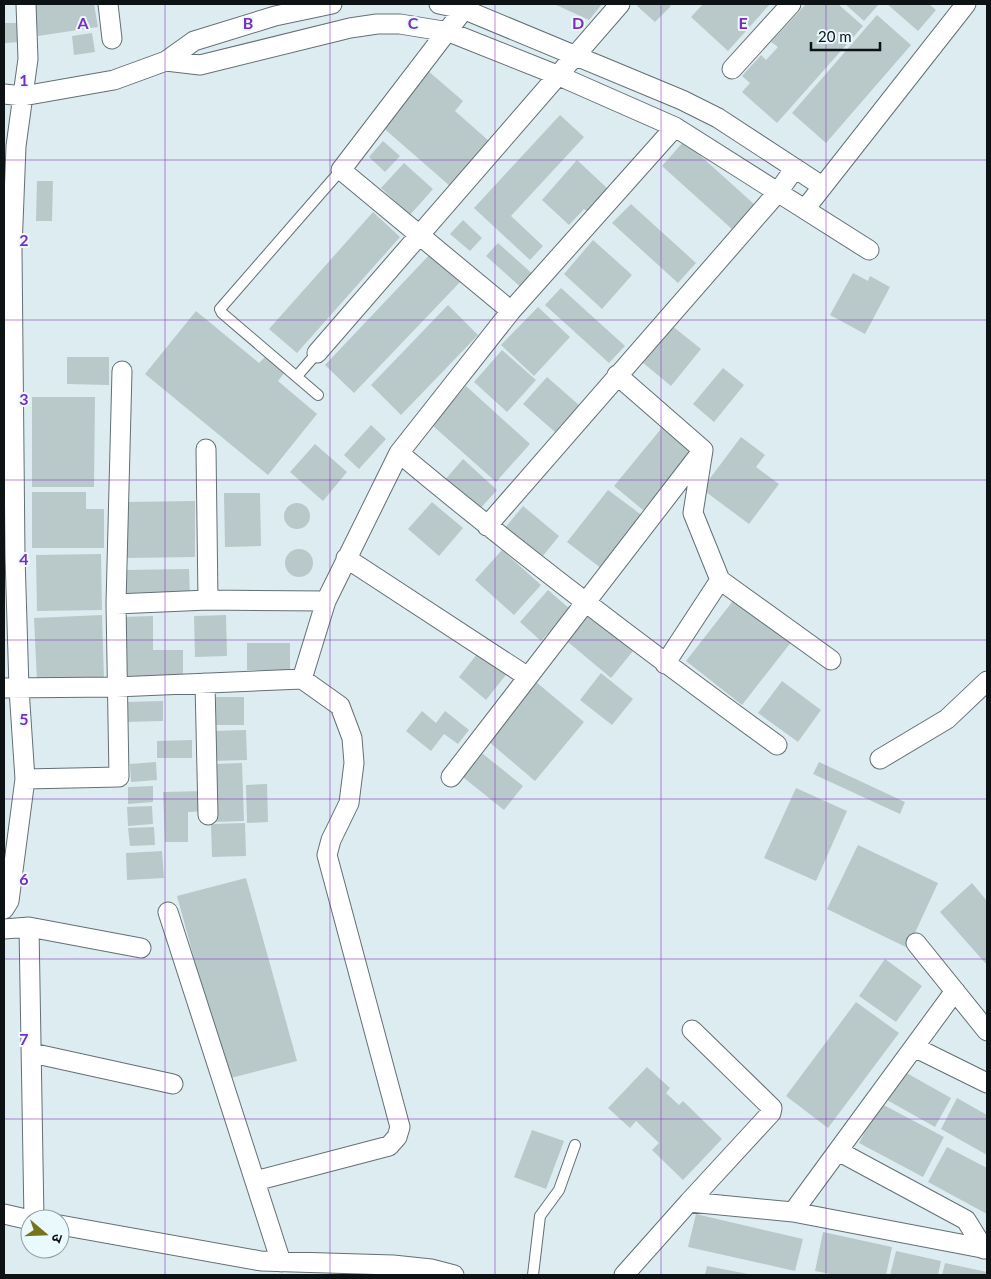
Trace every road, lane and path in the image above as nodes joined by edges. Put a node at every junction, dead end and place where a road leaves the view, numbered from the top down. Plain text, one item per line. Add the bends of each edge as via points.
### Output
1 (26, 4) edge
2 (108, 4) edge
3 (332, 4) edge
4 (439, 4) edge
5 (620, 4) edge
6 (791, 4) edge
7 (966, 4) edge
8 (466, 7) edge
9 (448, 32) junction
10 (112, 39) dead end
11 (575, 55) junction
12 (166, 61) junction
13 (732, 69) dead end
14 (557, 75) junction
15 (4, 94) edge
16 (23, 96) junction
17 (675, 127) junction
18 (795, 168) junction
19 (341, 170) junction
20 (822, 186) junction
21 (778, 192) junction
22 (805, 209) junction
23 (420, 235) junction
24 (869, 250) dead end
25 (511, 311) junction
26 (317, 353) joint
27 (122, 371) dead end
28 (617, 375) junction
29 (297, 376) junction
30 (318, 395) dead end
31 (206, 449) dead end
32 (703, 450) junction
33 (398, 453) junction
34 (487, 526) junction
35 (9, 557) edge
36 (346, 558) junction
37 (720, 580) junction
38 (208, 600) junction
39 (585, 601) junction
40 (326, 602) junction
41 (116, 604) junction
42 (831, 660) dead end
43 (665, 664) junction
44 (528, 676) junction
45 (302, 679) junction
46 (987, 681) edge
47 (204, 683) junction
48 (116, 687) junction
49 (11, 689) edge
50 (777, 745) dead end
51 (880, 759) dead end
52 (451, 777) dead end
53 (25, 779) junction
54 (208, 815) dead end
55 (4, 909) edge
56 (168, 912) dead end
57 (29, 927) junction
58 (4, 929) edge
59 (916, 943) dead end
60 (141, 948) dead end
61 (955, 991) junction
62 (692, 1030) dead end
63 (987, 1031) edge
64 (914, 1047) junction
65 (32, 1053) junction
66 (987, 1083) edge
67 (173, 1084) dead end
68 (575, 1145) dead end
69 (838, 1151) junction
70 (255, 1181) junction
71 (689, 1202) junction
72 (34, 1209) edge
73 (793, 1212) junction
74 (4, 1214) edge
75 (20, 1218) edge
76 (70, 1227) edge
77 (986, 1249) edge
78 (279, 1255) junction
79 (256, 1265) edge
80 (454, 1275) edge
81 (534, 1275) edge
82 (624, 1275) edge

1 - 16 street via 28,59
2 - 10 street
3 - 12 street via 275,16 194,41
4 - 8 street
5 - 11 street
6 - 13 street
7 - 20 street
8 - 9 street
8 - 11 street
9 - 12 street via 400,24 377,24 200,65
9 - 14 street
9 - 19 street
11 - 14 street
11 - 18 street via 718,118
12 - 16 street via 93,85
14 - 17 street
14 - 23 street
15 - 16 street
16 - 35 street via 16,146 12,249
17 - 21 street
17 - 25 street
18 - 20 street
18 - 21 street
19 - 23 street
19 - 29 lane via 220,309
20 - 22 street
21 - 22 street
21 - 28 street
22 - 24 street
23 - 25 street
23 - 26 street
25 - 33 street
26 - 29 lane
27 - 41 street
28 - 32 street
28 - 34 street
29 - 30 lane
31 - 38 street
32 - 37 street via 694,513
32 - 39 street
33 - 34 street
33 - 36 street
34 - 39 street
35 - 49 street
36 - 40 street
36 - 44 street
37 - 42 street
37 - 43 street
38 - 40 street
38 - 41 street
39 - 43 street
39 - 44 street
40 - 45 street
41 - 48 street
43 - 50 street
44 - 52 street
45 - 47 street
45 - 70 street via 340,706 352,738 354,763 349,803 327,855 400,1128 390,1146
46 - 51 street via 946,719
47 - 48 street
47 - 54 street
48 - 49 street
48 - 53 street via 119,778
49 - 53 street
53 - 55 street via 9,901
56 - 70 street
57 - 58 street
57 - 60 street
57 - 65 street
59 - 61 street
61 - 63 street
61 - 64 street
62 - 71 street via 772,1108 771,1113
64 - 66 street
64 - 69 street
65 - 67 street
65 - 72 street
68 - 81 lane via 559,1190 540,1216
69 - 73 street
69 - 77 street via 966,1220
70 - 78 street
71 - 73 street
71 - 82 street
73 - 77 street
74 - 75 street
76 - 79 street via 211,1251
78 - 79 street
78 - 80 street via 431,1269

